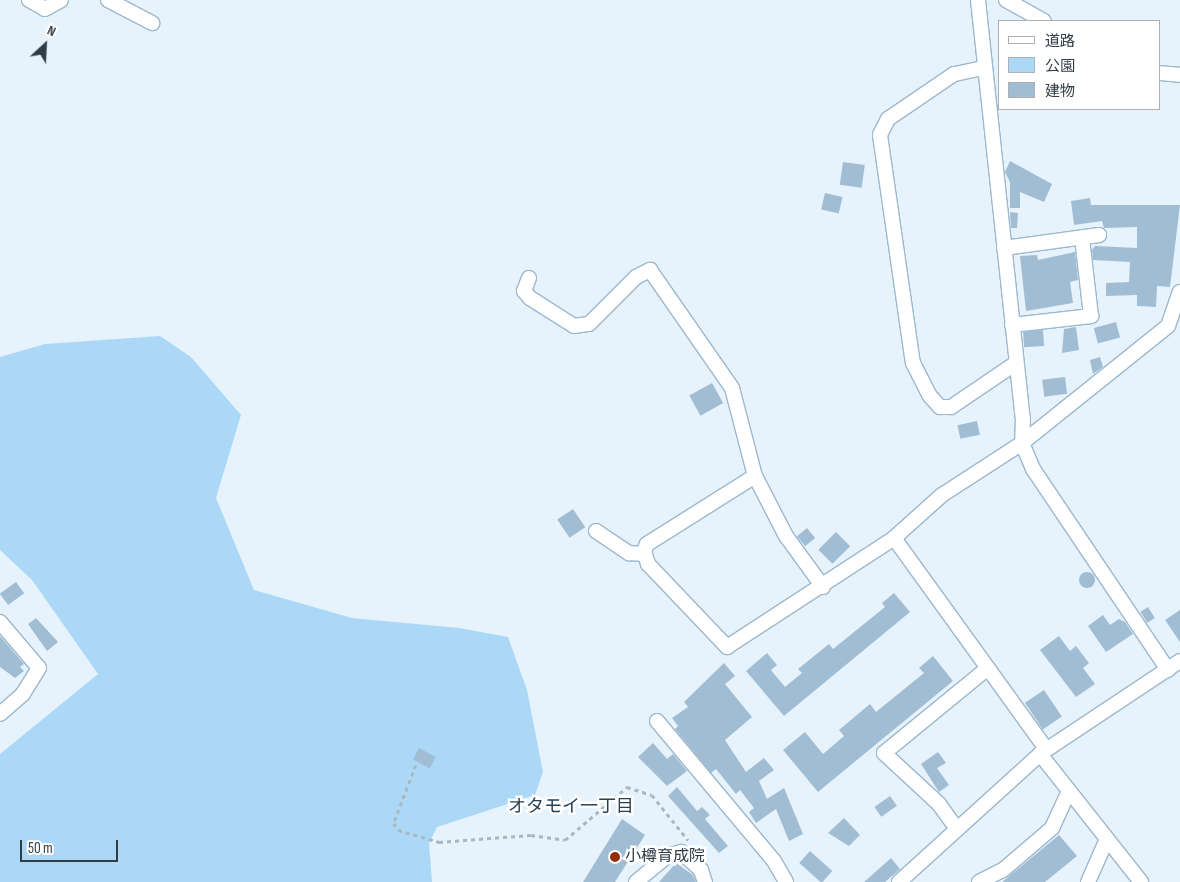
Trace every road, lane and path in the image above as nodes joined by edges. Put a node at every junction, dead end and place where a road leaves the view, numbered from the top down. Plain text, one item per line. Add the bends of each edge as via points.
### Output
1 (29, 0) edge
2 (61, 0) edge
3 (108, 0) edge
4 (978, 0) edge
5 (1006, 0) edge
6 (1042, 20) edge
7 (152, 22) dead end
8 (983, 68) junction
9 (1160, 73) edge
10 (1180, 75) edge
11 (1099, 235) dead end
12 (1082, 238) junction
13 (1004, 248) junction
14 (529, 278) dead end
15 (1180, 292) edge
16 (1012, 325) junction
17 (1016, 363) junction
18 (1022, 443) junction
19 (755, 476) junction
20 (596, 530) dead end
21 (894, 538) junction
22 (645, 554) junction
23 (823, 587) junction
24 (0, 622) edge
25 (1180, 661) edge
26 (988, 668) junction
27 (1168, 670) junction
28 (0, 714) edge
29 (657, 721) dead end
30 (1043, 751) junction
31 (416, 765) dead end
32 (1069, 791) junction
33 (957, 829) junction
34 (1107, 839) junction
35 (692, 846) dead end
36 (636, 882) edge
37 (705, 882) edge
38 (786, 882) edge
39 (899, 882) edge
40 (979, 882) edge
41 (1088, 882) edge
42 (1141, 882) edge

1 - 2 street via 45,8
3 - 7 street
4 - 8 street
5 - 6 street
8 - 13 street
8 - 17 street via 954,74 888,119 880,135 913,363 930,396 940,407 951,407
9 - 10 street
11 - 12 street
12 - 13 street
12 - 16 street via 1091,316
13 - 16 street
14 - 19 street via 524,291 530,298 574,326 589,324 636,277 650,270 732,388
15 - 18 street via 1168,326
16 - 17 street
17 - 18 street
18 - 21 street via 942,495
18 - 27 street via 1033,469
19 - 22 street via 647,544
19 - 23 street via 786,536
20 - 22 street via 615,546
21 - 23 street
21 - 26 street
22 - 23 street via 648,564 727,647
24 - 28 street via 39,668 23,694
25 - 27 street
26 - 30 street
26 - 33 street via 884,752 939,804
27 - 30 street
29 - 38 street via 774,860
30 - 32 street
30 - 33 street
31 - 35 path via 394,823 398,830 439,842 531,836 565,840 627,786 652,795
32 - 34 street
32 - 40 street via 1052,828 1003,870
33 - 39 street
34 - 41 street
34 - 42 street
36 - 37 street via 666,856 681,852 701,870

